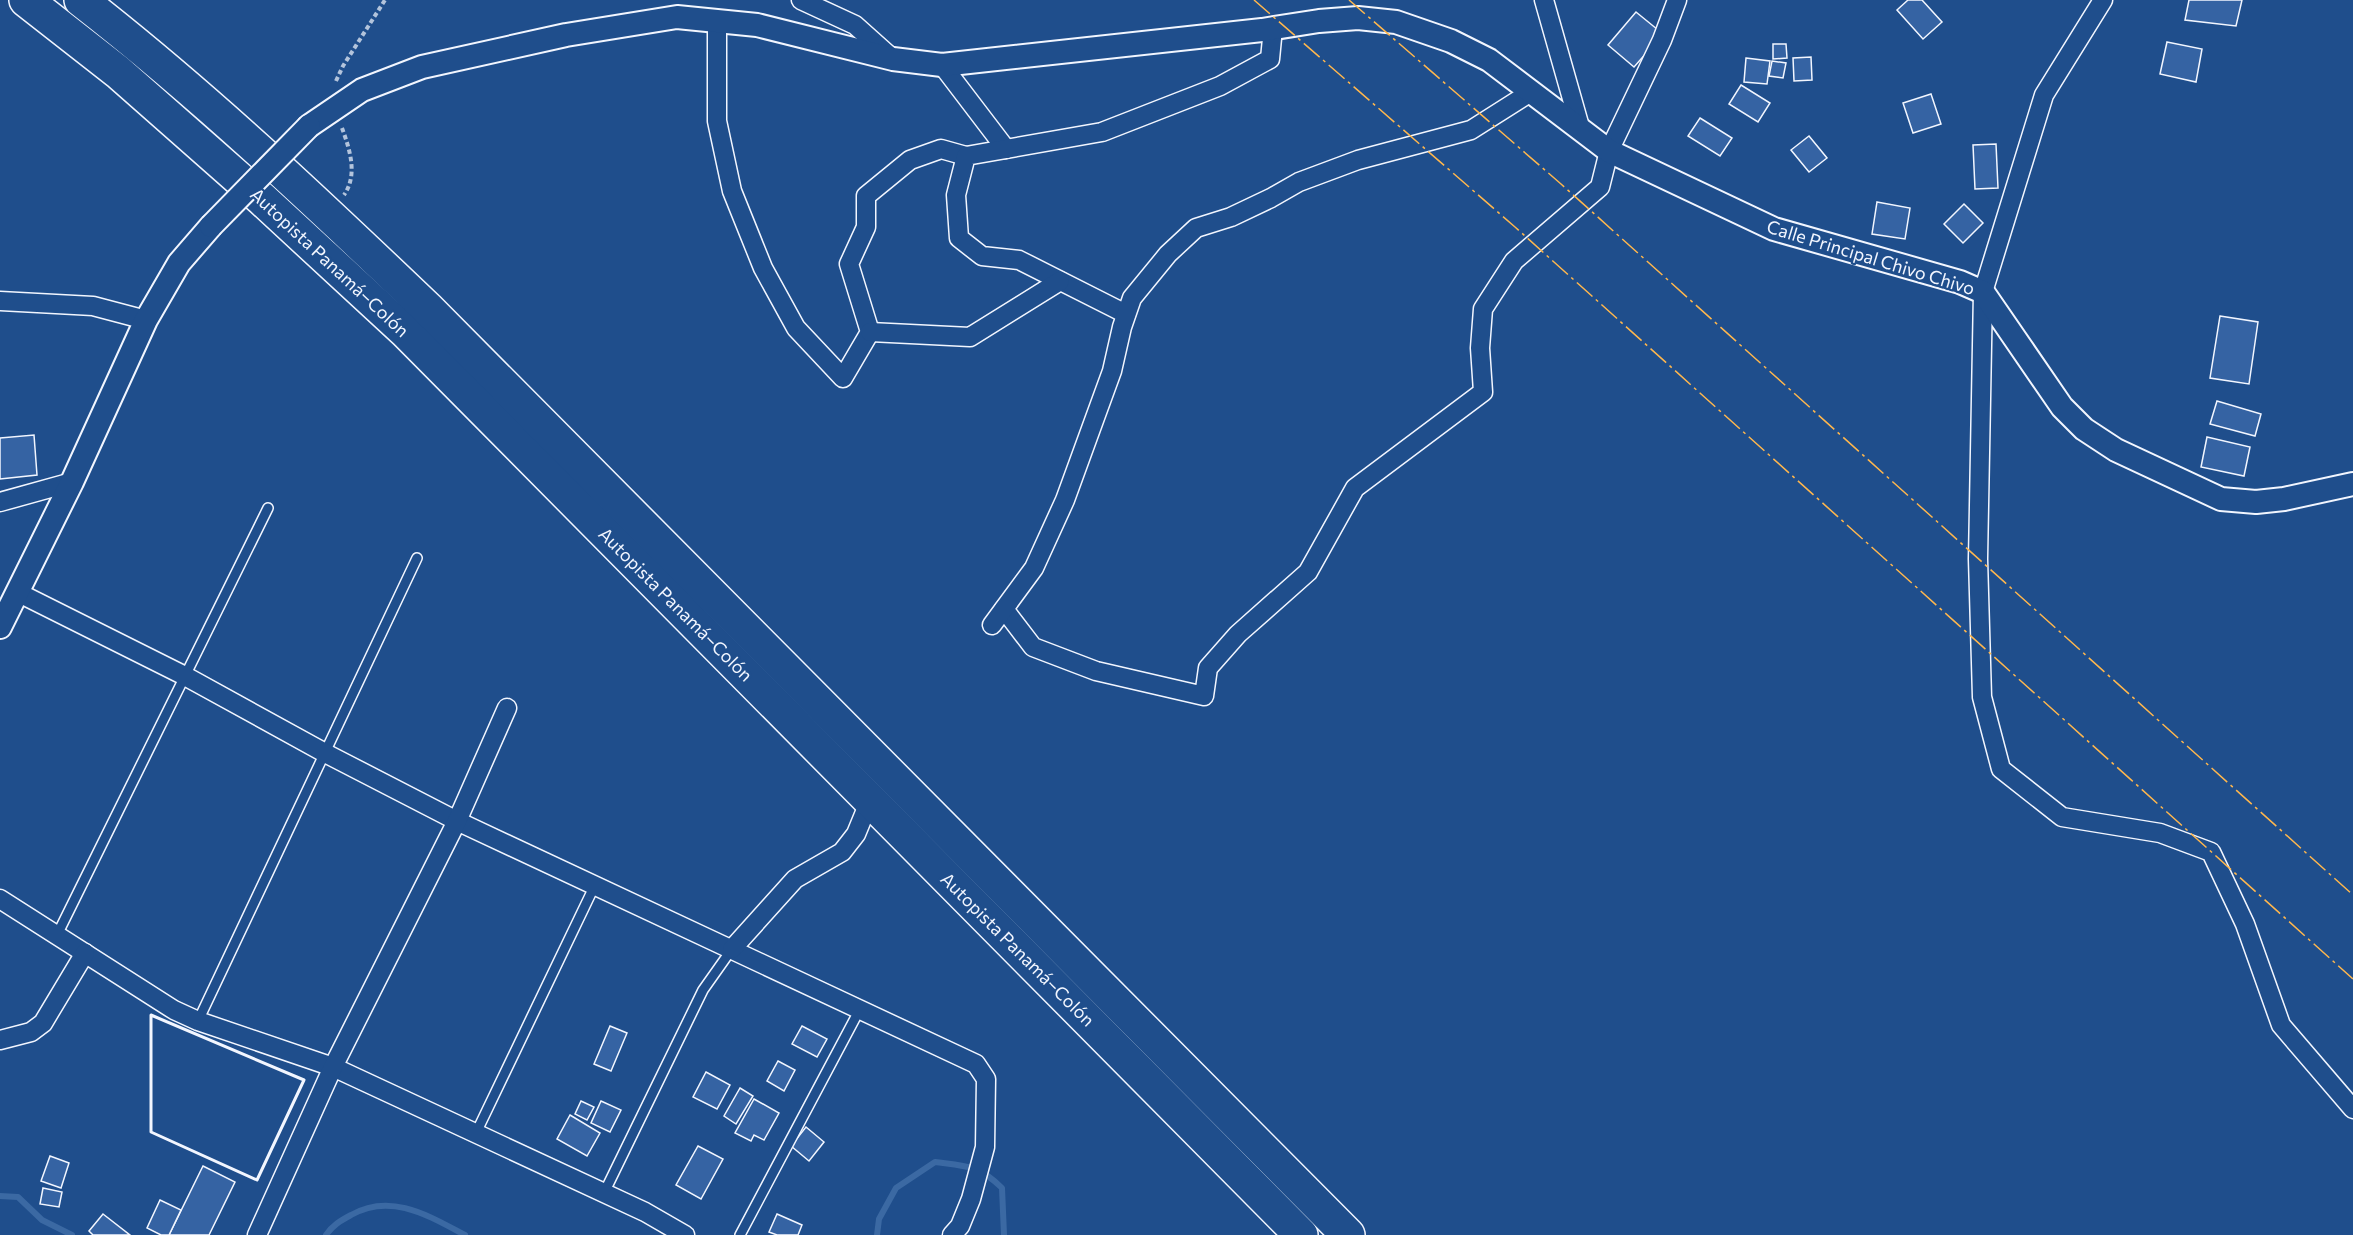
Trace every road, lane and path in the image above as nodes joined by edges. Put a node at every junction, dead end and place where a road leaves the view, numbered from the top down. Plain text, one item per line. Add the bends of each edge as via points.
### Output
1 (26, 0) edge
2 (81, 0) edge
3 (385, 0) edge
4 (801, 0) edge
5 (1544, 0) edge
6 (1677, 0) edge
7 (2103, 0) edge
8 (717, 21) junction
9 (1273, 28) junction
10 (893, 59) junction
11 (942, 65) junction
12 (1531, 92) junction
13 (321, 118) junction
14 (1580, 128) junction
15 (1006, 149) junction
16 (1609, 151) junction
17 (966, 156) junction
18 (326, 212) junction
19 (1060, 281) junction
20 (1983, 292) junction
21 (0, 301) edge
22 (1126, 314) junction
23 (146, 320) junction
24 (870, 332) junction
25 (72, 482) junction
26 (2353, 484) edge
27 (0, 502) edge
28 (268, 508) dead end
29 (417, 558) dead end
30 (17, 592) junction
31 (1004, 609) junction
32 (992, 625) dead end
33 (0, 627) edge
34 (185, 676) junction
35 (507, 708) dead end
36 (325, 753) junction
37 (870, 800) junction
38 (457, 820) junction
39 (595, 885) junction
40 (0, 899) edge
41 (57, 935) junction
42 (732, 949) junction
43 (85, 953) junction
44 (860, 1009) junction
45 (198, 1021) junction
46 (0, 1040) edge
47 (333, 1067) junction
48 (2353, 1108) edge
49 (476, 1133) junction
50 (604, 1193) junction
51 (256, 1235) edge
52 (685, 1235) edge
53 (740, 1235) edge
54 (952, 1235) edge
55 (1300, 1235) edge
56 (1348, 1235) edge

1 - 37 highway, Autopista Panamá–Colón via 118,72 406,332
2 - 18 highway, Autopista Panamá–Colón via 143,48
3 - 13 path via 343,66
4 - 10 street via 855,25
5 - 14 street
6 - 16 street
7 - 20 street via 2044,95
8 - 10 street, Calle Principal Chivo Chivo via 757,25
8 - 13 street, Calle Principal Chivo Chivo via 677,16 433,64 362,90
8 - 24 street via 717,121 732,191 763,268 796,328 843,378
9 - 11 street, Calle Principal Chivo Chivo
9 - 12 street, Calle Principal Chivo Chivo via 1358,18 1396,22 1451,41 1489,60
9 - 15 street via 1270,59 1220,86 1102,132
10 - 11 street, Calle Principal Chivo Chivo
11 - 15 street
12 - 14 street, Calle Principal Chivo Chivo
12 - 22 street via 1471,129 1358,160 1299,182 1231,217 1196,228 1139,289
13 - 18 path via 350,152 351,184
13 - 23 street, Calle Principal Chivo Chivo, bridge via 211,226 179,263
14 - 16 street, Calle Principal Chivo Chivo
15 - 17 street
16 - 20 street, Calle Principal Chivo Chivo via 1774,229
16 - 31 street via 1600,187 1514,261 1483,309 1483,393 1355,488 1308,572 1238,634 1208,668 1204,696 1096,671 1033,647
17 - 19 street via 956,195 959,238 982,256 1019,260
17 - 24 street via 941,149 910,160 866,196 866,227 849,264
18 - 56 highway, Autopista Panamá–Colón via 436,316
19 - 22 street
19 - 24 street via 970,337
20 - 26 street, Calle Principal Chivo Chivo via 2062,407 2084,429 2116,450 2221,499 2284,499
20 - 48 street via 1978,559 1982,697 2001,770 2062,817 2160,833 2211,852 2245,924 2281,1025
21 - 23 street via 93,306
22 - 31 street via 1112,371 1065,500 1034,568
23 - 25 street, Calle Principal Chivo Chivo
25 - 27 street
25 - 30 street, Calle Principal Chivo Chivo
28 - 34 lane
29 - 36 lane
30 - 33 street, Calle Principal Chivo Chivo
30 - 34 street
31 - 32 street
34 - 36 street
34 - 41 lane
35 - 38 street
36 - 38 street
36 - 45 lane
37 - 42 street via 856,834 842,852 795,879
37 - 55 highway, Autopista Panamá–Colón
38 - 39 street
38 - 47 street
39 - 42 street
39 - 49 lane
40 - 41 street
41 - 43 street
42 - 44 street
42 - 50 lane via 703,990
43 - 45 street
43 - 46 street via 43,1023 32,1032
44 - 53 lane
44 - 54 street via 976,1064 986,1079 985,1147 971,1199
45 - 47 street
47 - 49 street
47 - 51 street
49 - 50 street
50 - 52 street

